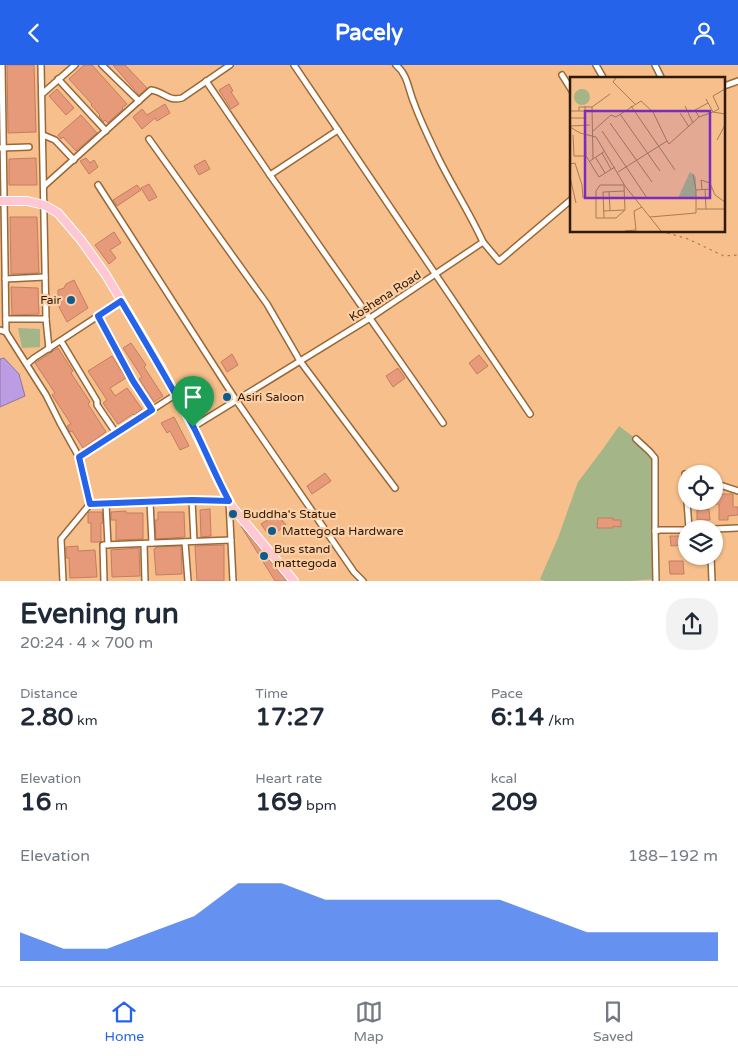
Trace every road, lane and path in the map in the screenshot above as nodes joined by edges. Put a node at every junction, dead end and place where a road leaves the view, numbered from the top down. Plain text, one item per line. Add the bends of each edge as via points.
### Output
1 (2, 65) edge
2 (41, 65) edge
3 (75, 65) edge
4 (102, 65) edge
5 (230, 65) edge
6 (294, 65) edge
7 (396, 65) edge
8 (596, 65) edge
9 (655, 65) edge
10 (562, 75) dead end
11 (603, 77) edge
12 (661, 77) edge
13 (58, 79) junction
14 (206, 81) junction
15 (738, 81) edge
16 (726, 85) edge
17 (570, 88) edge
18 (42, 94) junction
19 (139, 101) junction
20 (1, 106) edge
21 (338, 129) junction
22 (106, 131) junction
23 (43, 135) junction
24 (149, 139) dead end
25 (29, 147) dead end
26 (1, 148) edge
27 (74, 160) junction
28 (270, 175) junction
29 (98, 185) dead end
30 (44, 186) junction
31 (2, 201) edge
32 (570, 201) edge
33 (44, 205) junction
34 (668, 233) edge
35 (483, 242) junction
36 (2, 247) edge
37 (738, 255) edge
38 (435, 274) junction
39 (46, 277) junction
40 (5, 279) junction
41 (2, 290) edge
42 (121, 301) junction
43 (98, 316) junction
44 (370, 318) junction
45 (6, 319) junction
46 (46, 319) junction
47 (3, 331) edge
48 (61, 341) junction
49 (49, 349) junction
50 (300, 361) junction
51 (27, 364) junction
52 (175, 395) junction
53 (236, 400) junction
54 (152, 410) junction
55 (530, 414) dead end
56 (443, 423) dead end
57 (193, 427) junction
58 (116, 433) junction
59 (636, 439) dead end
60 (79, 457) junction
61 (723, 486) edge
62 (395, 488) dead end
63 (738, 491) edge
64 (192, 500) junction
65 (229, 501) junction
66 (150, 502) junction
67 (90, 504) junction
68 (106, 504) junction
69 (738, 528) edge
70 (678, 529) edge
71 (723, 529) edge
72 (655, 531) junction
73 (231, 540) junction
74 (194, 541) junction
75 (185, 542) junction
76 (144, 543) junction
77 (152, 543) junction
78 (108, 545) junction
79 (711, 565) edge
80 (62, 581) edge
81 (104, 581) edge
82 (146, 581) edge
83 (188, 581) edge
84 (233, 581) edge
85 (294, 581) edge
86 (363, 581) edge
87 (656, 581) edge
88 (712, 581) edge

1 - 20 street
2 - 18 street
3 - 13 street
4 - 19 street
5 - 14 street
6 - 21 street
7 - 35 street via 406,77 436,153
8 - 11 street
9 - 12 street
10 - 17 street
13 - 18 street
13 - 22 street
14 - 19 street via 182,98 175,100 151,90
14 - 28 street
15 - 16 street
18 - 23 street
19 - 22 street
20 - 26 street
21 - 28 street
21 - 38 street
22 - 27 street
23 - 27 street via 55,140
23 - 30 street
24 - 50 street via 267,304
25 - 26 street
26 - 31 street
27 - 30 street
28 - 44 street
29 - 53 street
30 - 33 street
31 - 33 main road
31 - 36 street
32 - 35 street via 499,261
33 - 39 street
33 - 42 main road via 58,213 81,240
34 - 37 path via 724,256
35 - 38 street, Koshena Road
36 - 40 street
38 - 44 street, Koshena Road
38 - 55 street
39 - 40 street
39 - 46 street
40 - 41 street
41 - 45 street
42 - 43 street
42 - 52 main road
43 - 48 street
43 - 54 street
44 - 50 street, Koshena Road
44 - 56 street
45 - 46 street
45 - 47 street
46 - 49 street
47 - 51 street
48 - 49 street
48 - 58 street
49 - 51 street
50 - 53 street, Koshena Road
50 - 62 street
51 - 60 street
52 - 54 street
52 - 57 main road
53 - 57 street, Koshena Road
53 - 86 street
54 - 58 street
57 - 65 main road
58 - 60 street
59 - 72 street via 655,459
60 - 67 street
61 - 63 street
64 - 65 street
64 - 66 street
64 - 74 street
65 - 73 street
65 - 85 main road
66 - 68 street
66 - 77 street
67 - 68 street
67 - 80 street via 61,539
68 - 78 street
69 - 71 street
70 - 72 street
72 - 87 street
73 - 74 street
73 - 84 street
74 - 75 street
75 - 77 street
75 - 83 street
76 - 77 street
76 - 78 street
76 - 82 street
78 - 81 street via 103,545
79 - 88 street

